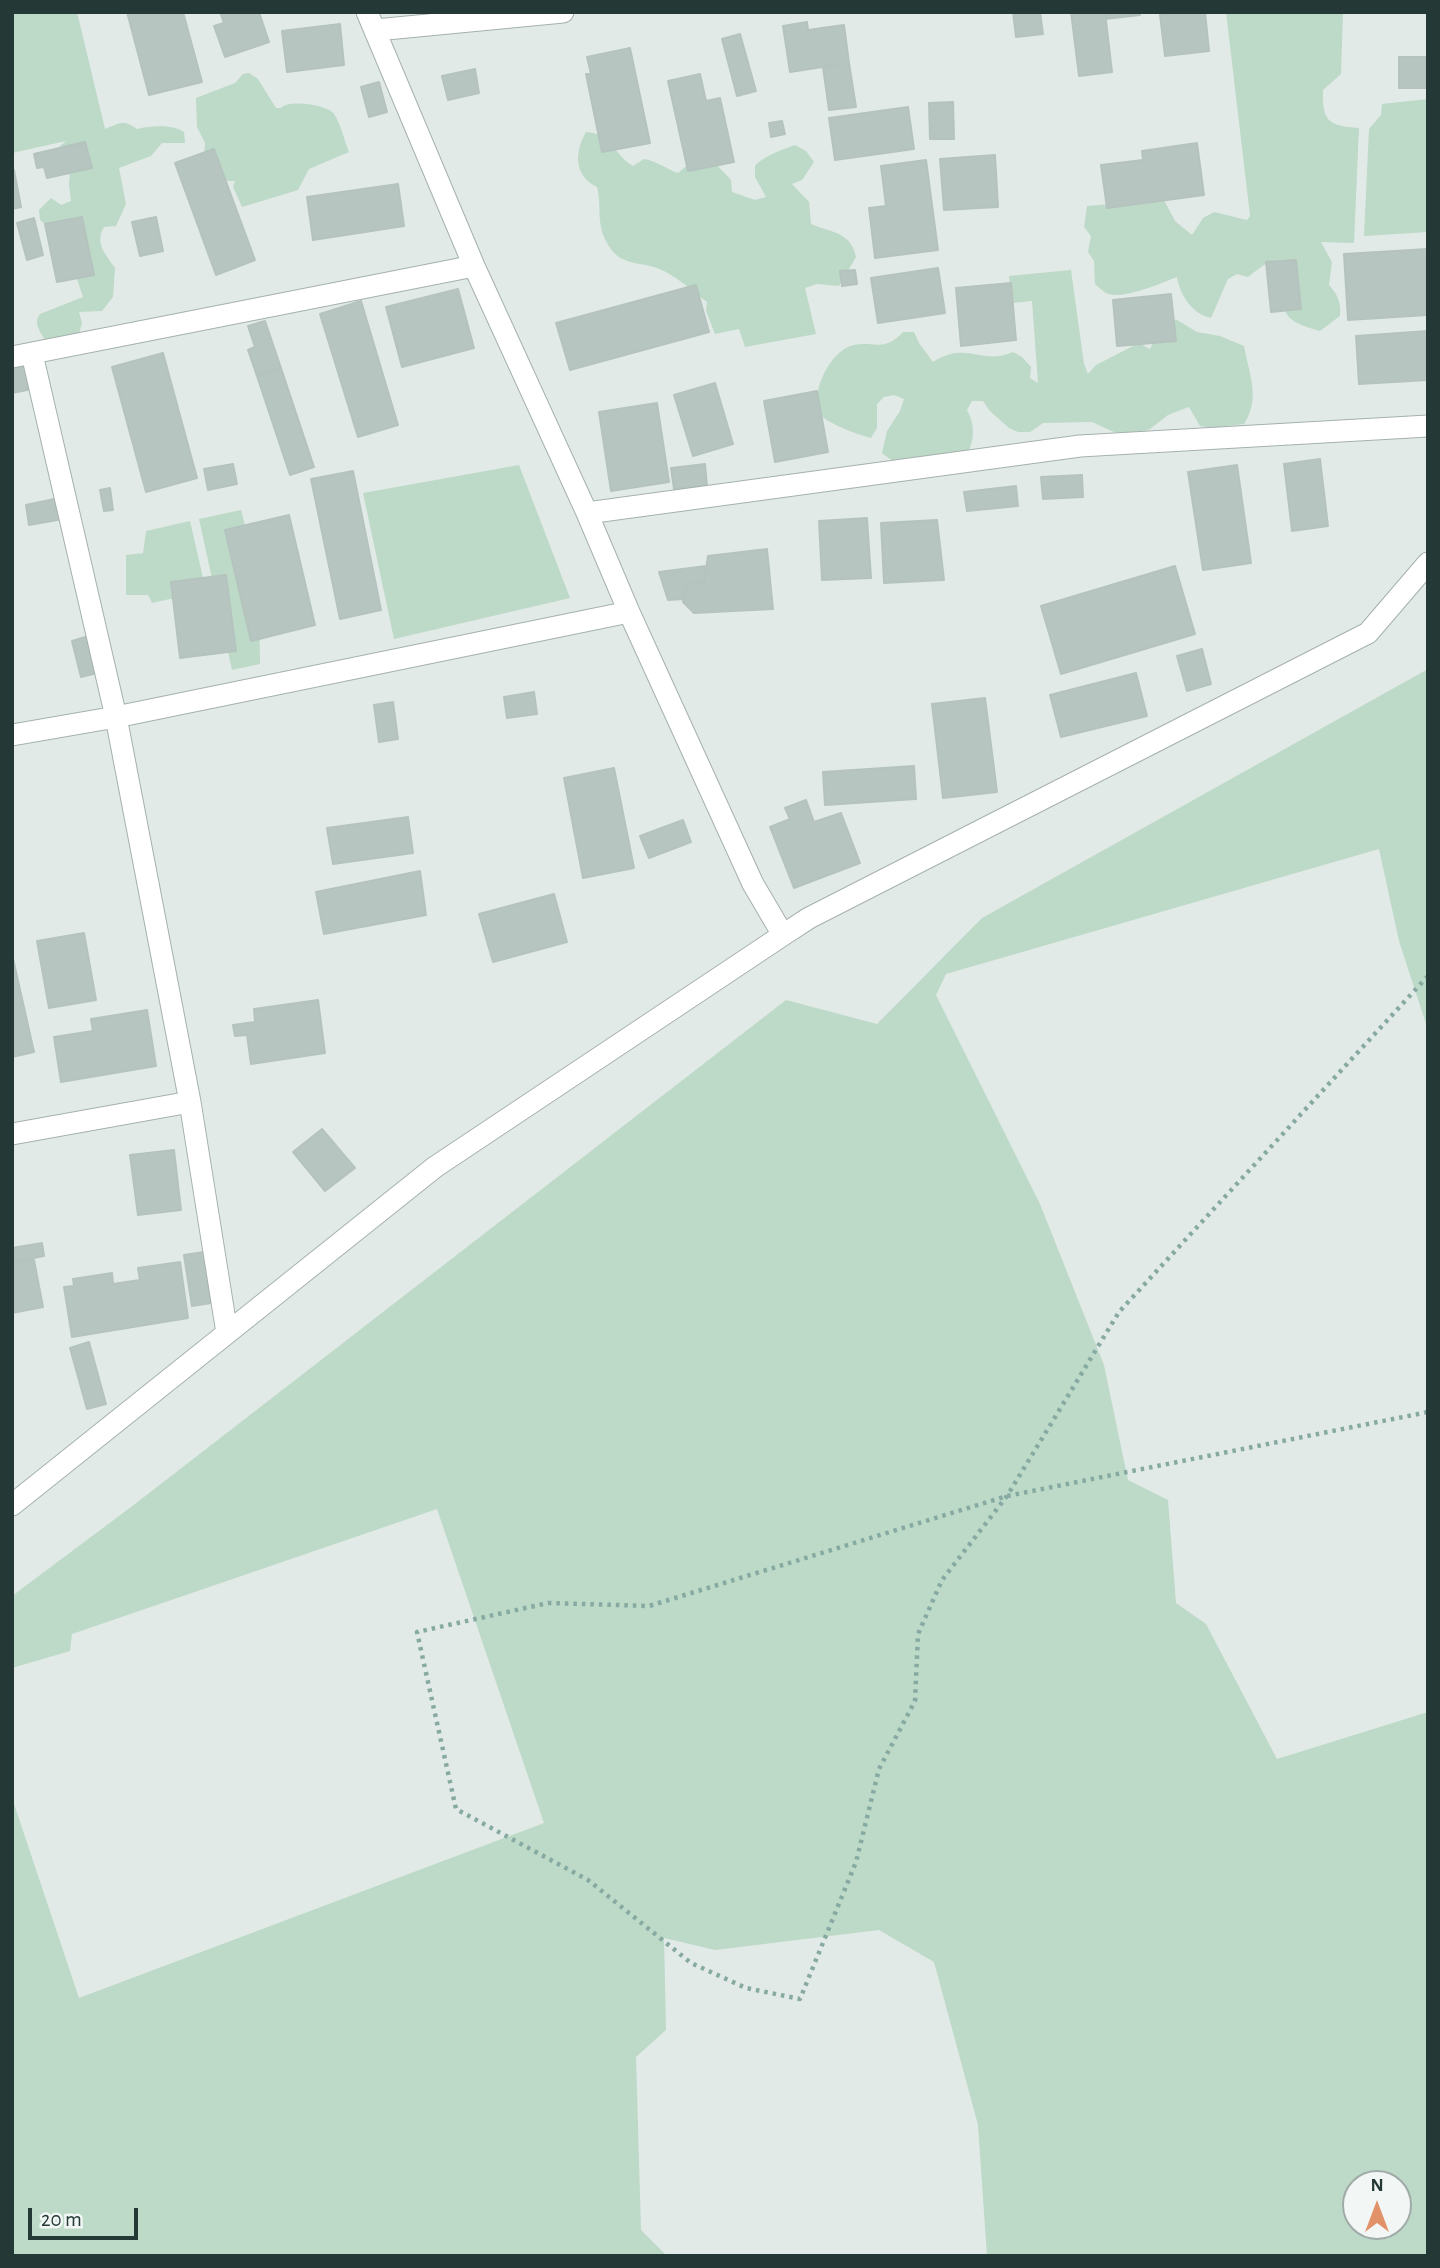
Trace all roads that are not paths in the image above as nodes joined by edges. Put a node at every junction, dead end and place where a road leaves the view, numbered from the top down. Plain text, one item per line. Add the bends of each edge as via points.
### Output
1 (563, 12) edge
2 (371, 21) edge
3 (474, 266) junction
4 (22, 356) edge
5 (1428, 426) edge
6 (587, 513) junction
7 (1428, 563) edge
8 (629, 612) junction
9 (116, 717) junction
10 (12, 735) edge
11 (783, 935) junction
12 (190, 1102) junction
13 (12, 1134) edge
14 (227, 1333) junction
15 (12, 1504) edge

1 - 2 street
2 - 3 street
3 - 4 street
3 - 6 street
4 - 9 street
5 - 6 street via 1080,446
6 - 8 street
7 - 11 street via 1368,633
8 - 9 street
8 - 11 street via 753,884
9 - 10 street
9 - 12 street
11 - 14 street via 435,1167
12 - 13 street
12 - 14 street
14 - 15 street

